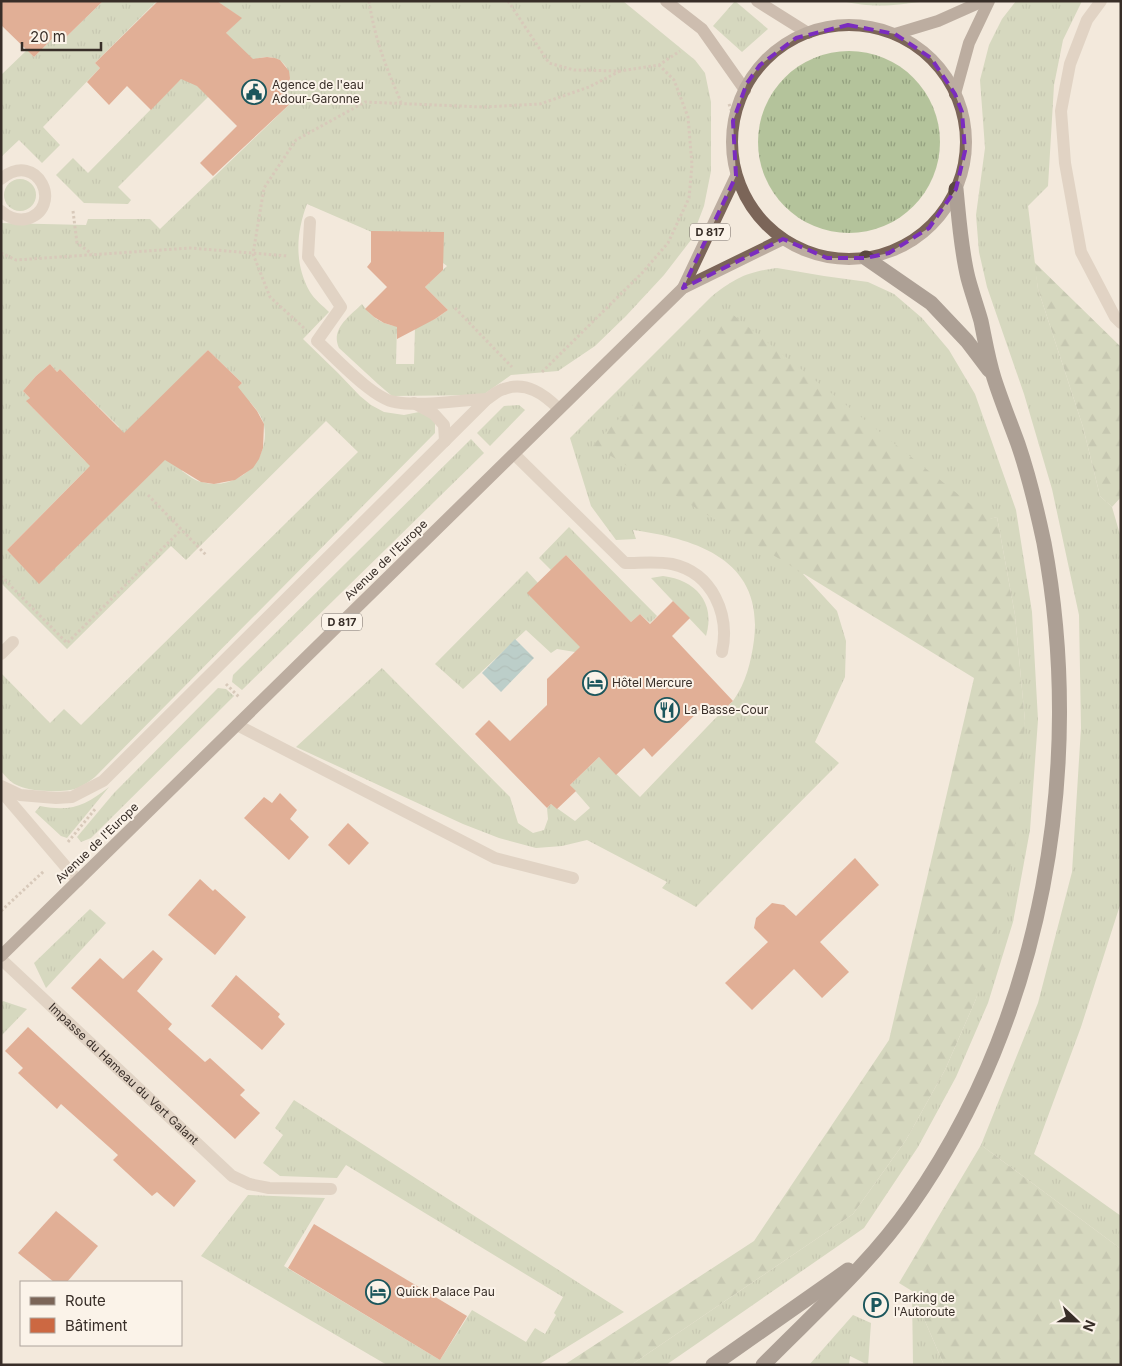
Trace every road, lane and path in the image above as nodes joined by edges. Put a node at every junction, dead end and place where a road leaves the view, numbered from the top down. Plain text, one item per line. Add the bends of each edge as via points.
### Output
1 (369, 1) edge
2 (508, 1) edge
3 (666, 1) edge
4 (757, 1) edge
5 (983, 1) edge
6 (989, 1) edge
7 (1101, 1) edge
8 (808, 33) junction
9 (895, 34) junction
10 (680, 51) dead end
11 (620, 70) junction
12 (745, 90) junction
13 (955, 94) junction
14 (401, 102) junction
15 (736, 176) junction
16 (1, 179) edge
17 (956, 190) junction
18 (72, 210) dead end
19 (1, 211) edge
20 (310, 222) dead end
21 (783, 239) junction
22 (1, 253) edge
23 (92, 254) junction
24 (253, 254) junction
25 (308, 257) junction
26 (866, 258) junction
27 (683, 288) junction
28 (455, 308) dead end
29 (1121, 323) edge
30 (317, 341) junction
31 (993, 376) junction
32 (521, 387) junction
33 (487, 399) junction
34 (414, 403) junction
35 (559, 409) junction
36 (445, 441) junction
37 (514, 454) junction
38 (148, 495) dead end
39 (181, 530) junction
40 (206, 555) dead end
41 (1, 576) edge
42 (13, 642) dead end
43 (722, 652) dead end
44 (1, 654) edge
45 (213, 671) junction
46 (252, 710) junction
47 (237, 726) junction
48 (1, 786) edge
49 (1, 791) edge
50 (572, 878) dead end
51 (78, 881) junction
52 (1, 958) edge
53 (331, 1189) dead end
54 (880, 1247) junction
55 (713, 1365) edge
56 (763, 1365) edge

1 - 14 path via 373,30
2 - 11 path via 549,63 574,70
3 - 12 main road via 702,29
4 - 8 main road
5 - 9 main road via 938,22
6 - 13 main road via 969,43
7 - 29 street via 1087,20 1070,64 1061,112 1081,252
8 - 9 main road via 848,25
8 - 12 main road via 777,50 760,65
9 - 13 main road via 931,58
10 - 11 path via 659,65
11 - 14 path via 589,87 540,104 483,106
12 - 15 main road via 732,130
13 - 17 main road via 962,112 965,142
14 - 24 path via 365,102 296,140 264,188
15 - 21 main road via 754,211
15 - 27 main road, Avenue de l'Europe / D 817
16 - 19 street via 20,169 31,172 44,185 45,200 34,216 25,219 16,220
17 - 26 main road via 929,228 903,246
17 - 31 highway via 967,276
18 - 23 path via 77,243
20 - 25 street
21 - 26 main road via 811,254 827,258
21 - 27 main road, Avenue de l'Europe / D 817
22 - 23 path via 16,260
23 - 24 path via 190,248
24 - 25 path
24 - 30 path via 270,297
25 - 30 street via 341,307
26 - 31 highway via 931,303 967,341
27 - 35 main road, Avenue de l'Europe / D 817
28 - 32 path via 517,372
30 - 34 street via 374,392 393,402
31 - 54 highway via 1034,500 1051,588 1060,695 1057,789 1036,922 991,1059 928,1180
32 - 33 street via 503,389
32 - 35 street via 546,396
33 - 34 street
33 - 36 street
34 - 36 street via 434,414 444,425
35 - 37 main road, Avenue de l'Europe / D 817
36 - 45 street
37 - 43 street via 625,563 673,564 707,584 723,614
37 - 46 main road, Avenue de l'Europe / D 817
38 - 39 path
39 - 40 path
39 - 41 path via 67,643
42 - 44 street
45 - 46 path
45 - 48 street via 103,781 72,797 56,798 20,795
46 - 47 main road, Avenue de l'Europe / D 817
47 - 50 street via 495,858
47 - 51 main road, Avenue de l'Europe / D 817
49 - 51 street
51 - 52 main road, Avenue de l'Europe / D 817
52 - 53 street, Impasse du Hameau du Vert Galant via 232,1176 269,1188
54 - 55 highway
54 - 56 highway

